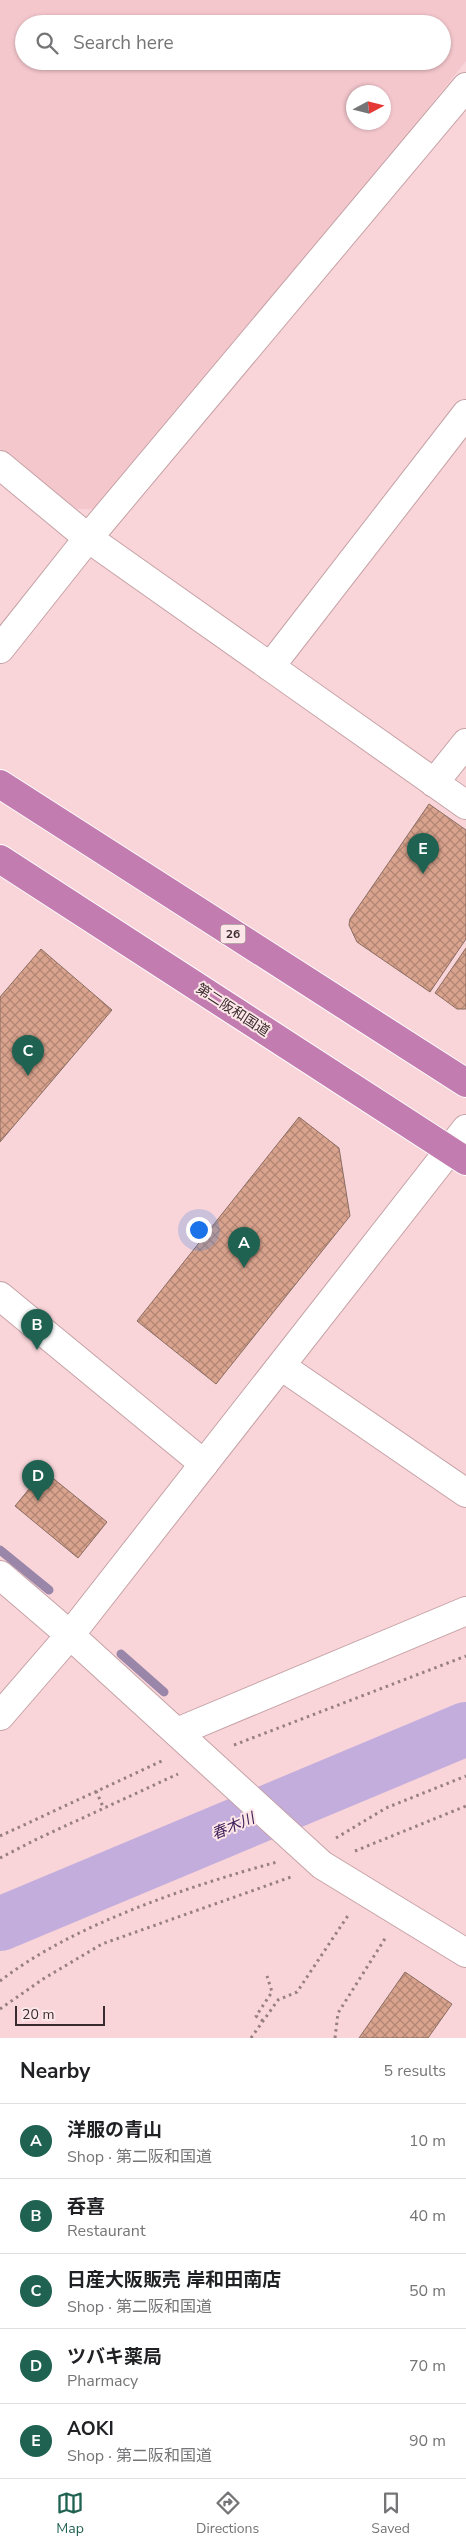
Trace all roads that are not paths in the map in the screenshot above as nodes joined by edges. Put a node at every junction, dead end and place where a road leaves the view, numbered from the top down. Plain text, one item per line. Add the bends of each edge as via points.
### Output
1 (466, 87) edge
2 (466, 414) edge
3 (0, 465) edge
4 (88, 538) junction
5 (0, 649) edge
6 (270, 667) junction
7 (466, 743) edge
8 (434, 783) junction
9 (0, 784) edge
10 (466, 805) edge
11 (0, 859) edge
12 (466, 1083) edge
13 (466, 1129) edge
14 (458, 1156) edge
15 (0, 1296) edge
16 (281, 1366) junction
17 (204, 1464) junction
18 (466, 1493) edge
19 (0, 1575) edge
20 (466, 1611) edge
21 (70, 1635) junction
22 (0, 1716) edge
23 (177, 1732) junction
24 (466, 1953) edge

1 - 4 street
2 - 6 street
3 - 4 street
4 - 5 street
4 - 6 street
6 - 8 street
7 - 8 street
8 - 10 street
9 - 12 highway, 26
11 - 14 highway, 第二阪和国道
13 - 14 street
14 - 16 street
15 - 17 street
16 - 17 street
16 - 18 street
17 - 21 street
19 - 21 street
20 - 23 street
21 - 22 street
21 - 23 street
23 - 24 street via 309,1854

